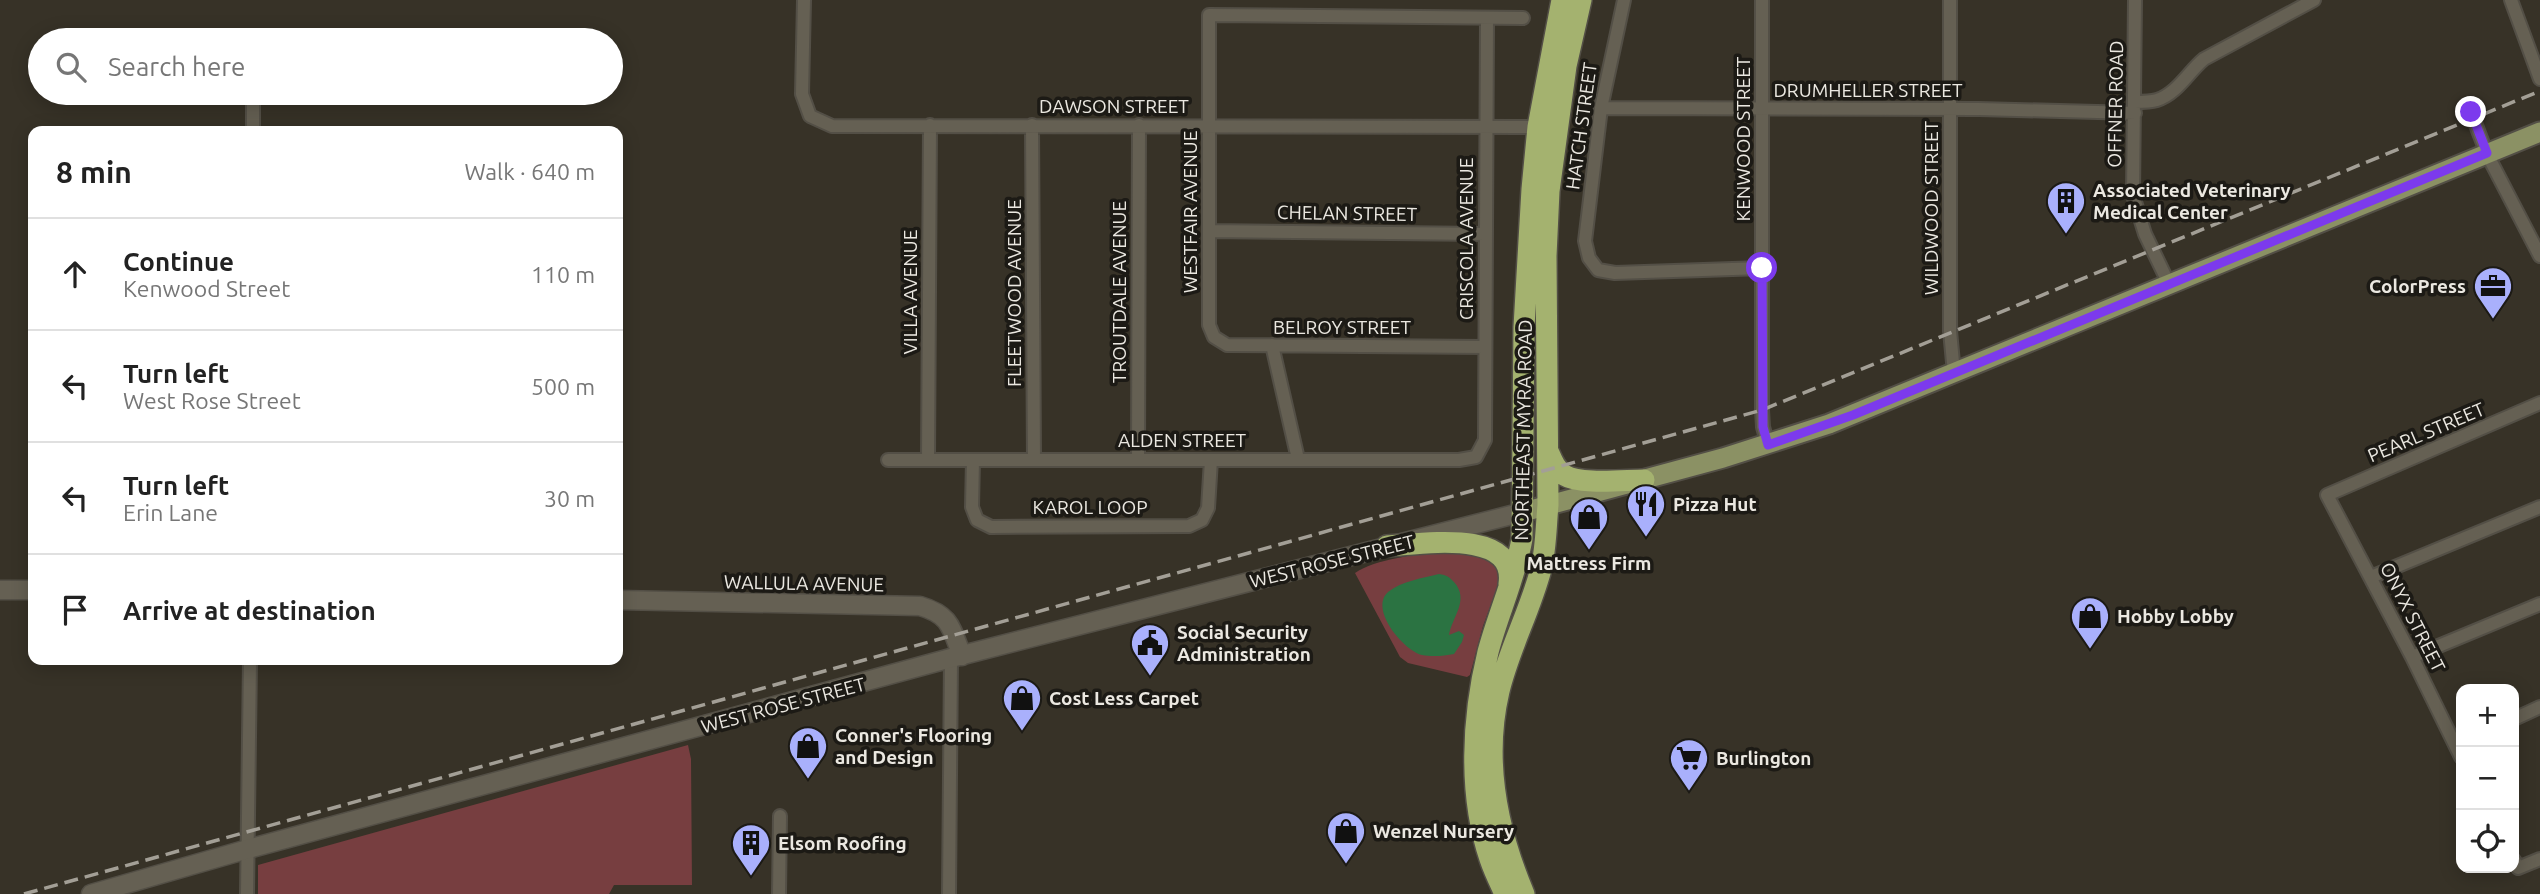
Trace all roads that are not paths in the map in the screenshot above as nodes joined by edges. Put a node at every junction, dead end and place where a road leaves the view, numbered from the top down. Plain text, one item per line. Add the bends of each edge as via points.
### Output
1 (804, 0) edge
2 (1562, 0) edge
3 (1581, 0) edge
4 (1624, 0) edge
5 (1762, 0) edge
6 (1950, 0) edge
7 (2135, 0) edge
8 (2314, 0) edge
9 (2511, 0) edge
10 (1523, 18) dead end
11 (1487, 19) junction
12 (2540, 79) edge
13 (253, 105) edge
14 (1601, 108) junction
15 (2135, 108) junction
16 (1762, 109) junction
17 (1950, 110) junction
18 (2471, 112) dead end
19 (930, 125) junction
20 (1032, 125) junction
21 (1139, 125) junction
22 (253, 126) edge
23 (1209, 126) junction
24 (1486, 127) junction
25 (1538, 127) junction
26 (2540, 132) edge
27 (2487, 153) junction
28 (1209, 231) junction
29 (1485, 233) junction
30 (2540, 256) edge
31 (1762, 268) junction
32 (2169, 284) junction
33 (1209, 325) joint
34 (1272, 345) junction
35 (1485, 347) junction
36 (1954, 373) junction
37 (2540, 403) edge
38 (1768, 445) junction
39 (1548, 450) junction
40 (1476, 457) joint
41 (1298, 459) junction
42 (888, 460) dead end
43 (928, 460) junction
44 (973, 460) junction
45 (1034, 460) junction
46 (1138, 460) junction
47 (1211, 460) junction
48 (1644, 480) junction
49 (2327, 495) joint
50 (1548, 506) junction
51 (2540, 507) edge
52 (1523, 512) junction
53 (1387, 546) junction
54 (2371, 578) junction
55 (0, 590) edge
56 (28, 590) edge
57 (623, 600) edge
58 (1507, 600) junction
59 (2540, 604) edge
60 (956, 657) junction
61 (2412, 657) junction
62 (250, 665) edge
63 (2540, 707) edge
64 (2519, 717) edge
65 (2456, 739) edge
66 (780, 816) dead end
67 (248, 849) junction
68 (2540, 859) edge
69 (2519, 863) edge
70 (136, 888) edge
71 (91, 894) edge
72 (247, 894) edge
73 (779, 894) edge
74 (949, 894) edge
75 (1504, 894) edge
76 (1524, 894) edge

1 - 19 street, DAWSON STREET via 802,94 810,116 832,126
2 - 25 highway, NORTHEAST MYRA ROAD
3 - 39 highway, NORTHEAST MYRA ROAD via 1566,66 1549,191
4 - 14 street, HATCH STREET
5 - 16 street, KENWOOD STREET
6 - 17 street, WILDWOOD STREET
7 - 15 street, OFFNER ROAD
8 - 15 street, DRUMHELLER STREET via 2204,59 2172,91
9 - 12 street
10 - 11 street
11 - 23 street, WESTFAIR AVENUE via 1209,15
11 - 24 street, CRISCOLA AVENUE
13 - 22 street
14 - 16 street, DRUMHELLER STREET
14 - 31 street, HATCH STREET via 1585,242 1598,270
15 - 17 street, DRUMHELLER STREET
15 - 32 street, OFFNER ROAD via 2133,195
16 - 17 street, DRUMHELLER STREET
16 - 31 street, KENWOOD STREET
17 - 36 street, WILDWOOD STREET
18 - 27 street
19 - 20 street, DAWSON STREET
19 - 43 street, VILLA AVENUE
20 - 21 street, DAWSON STREET
20 - 45 street, FLEETWOOD AVENUE
21 - 23 street, DAWSON STREET
21 - 46 street, TROUTDALE AVENUE
23 - 24 street, DAWSON STREET
23 - 28 street, WESTFAIR AVENUE
24 - 25 street, DAWSON STREET
24 - 29 street, CRISCOLA AVENUE
25 - 52 highway, NORTHEAST MYRA ROAD via 1524,327
26 - 27 main road, WEST ROSE STREET
27 - 30 street
27 - 32 main road, WEST ROSE STREET
28 - 29 street, CHELAN STREET
28 - 33 street, WESTFAIR AVENUE
29 - 35 street, CRISCOLA AVENUE
31 - 38 street, KENWOOD STREET via 1763,427
32 - 36 main road, WEST ROSE STREET
33 - 34 street, BELROY STREET via 1214,337 1227,345
34 - 35 street, BELROY STREET
34 - 41 street
35 - 40 street, CRISCOLA AVENUE via 1485,440
36 - 38 main road, WEST ROSE STREET
37 - 49 street, PEARL STREET
38 - 48 main road, WEST ROSE STREET
39 - 48 highway via 1556,468 1566,476
39 - 50 highway, NORTHEAST MYRA ROAD
40 - 41 street, ALDEN STREET
41 - 47 street, ALDEN STREET
42 - 43 street, ALDEN STREET
43 - 44 street, ALDEN STREET
44 - 45 street, ALDEN STREET
44 - 47 street, KAROL LOOP via 972,507 977,520 991,527 1189,526 1202,520 1208,508
45 - 46 street, ALDEN STREET
46 - 47 street, ALDEN STREET
48 - 50 main road, WEST ROSE STREET
49 - 54 street, ONYX STREET
50 - 52 main road, WEST ROSE STREET
50 - 76 highway, NORTHEAST MYRA ROAD via 1541,568 1500,690 1493,727 1498,811 1508,856
51 - 54 street
52 - 53 main road, WEST ROSE STREET
52 - 58 highway, NORTHEAST MYRA ROAD via 1518,563
53 - 58 highway via 1444,542 1497,551 1511,570
53 - 60 main road, WEST ROSE STREET
54 - 61 street, ONYX STREET
55 - 56 main road
57 - 60 main road, WALLULA AVENUE via 920,606 947,620
58 - 75 highway, NORTHEAST MYRA ROAD via 1481,683 1475,756 1479,813 1489,859
59 - 61 street
60 - 67 main road, WEST ROSE STREET
60 - 74 street
61 - 65 street, ONYX STREET
62 - 67 street
63 - 64 street
66 - 73 street
67 - 70 main road, WEST ROSE STREET
67 - 72 street
68 - 69 street
70 - 71 main road, WEST ROSE STREET

